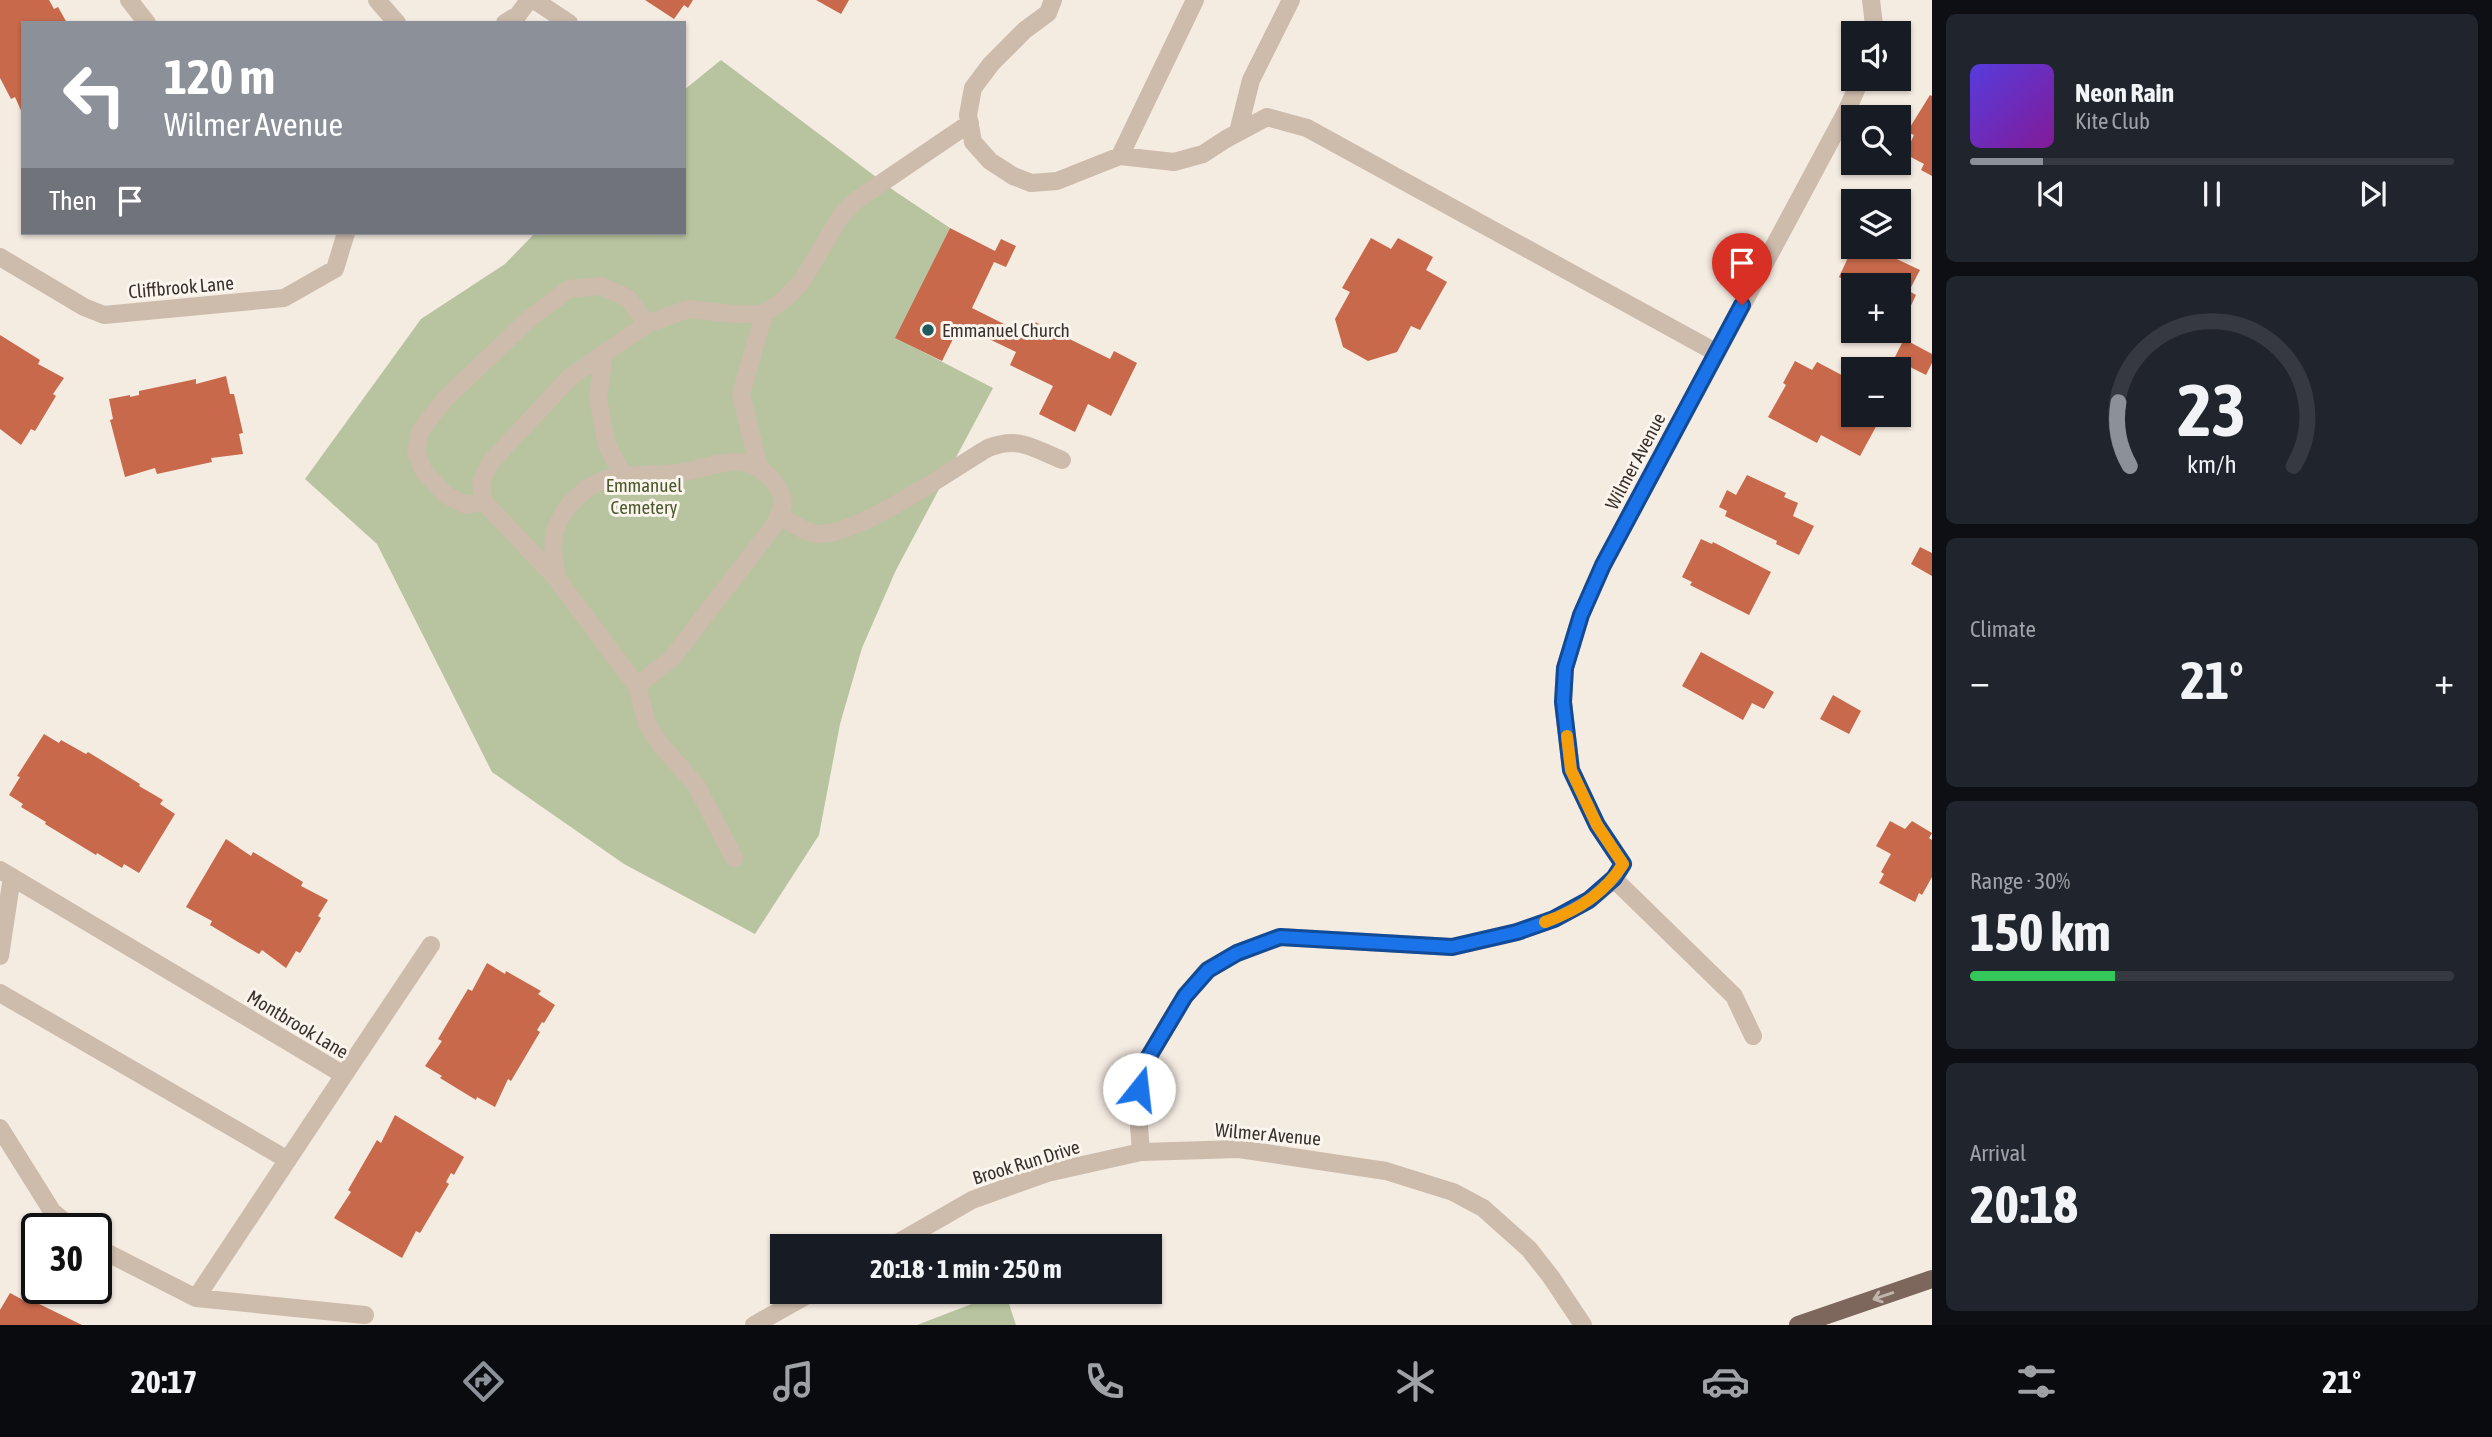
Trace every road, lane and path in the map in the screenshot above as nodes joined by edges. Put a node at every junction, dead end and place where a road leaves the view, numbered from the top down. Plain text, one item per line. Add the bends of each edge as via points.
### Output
1 (129, 0) edge
2 (377, 0) edge
3 (531, 0) edge
4 (1053, 0) edge
5 (1195, 0) edge
6 (1291, 0) edge
7 (1871, 0) edge
8 (145, 21) edge
9 (395, 21) edge
10 (508, 21) edge
11 (566, 21) edge
12 (1874, 21) edge
13 (1856, 91) edge
14 (970, 123) junction
15 (1238, 132) junction
16 (1120, 156) junction
17 (345, 235) edge
18 (0, 257) edge
19 (764, 314) junction
20 (647, 324) junction
21 (604, 353) junction
22 (1717, 353) junction
23 (1062, 460) dead end
24 (759, 468) junction
25 (624, 477) junction
26 (484, 502) junction
27 (779, 515) junction
28 (557, 579) junction
29 (637, 686) junction
30 (734, 858) dead end
31 (6, 874) edge
32 (1614, 878) junction
33 (431, 945) dead end
34 (0, 956) edge
35 (0, 993) edge
36 (1753, 1036) dead end
37 (344, 1076) junction
38 (0, 1128) edge
39 (1141, 1152) junction
40 (288, 1160) junction
41 (54, 1213) edge
42 (913, 1234) edge
43 (112, 1255) edge
44 (1932, 1279) edge
45 (196, 1298) junction
46 (792, 1304) edge
47 (365, 1315) dead end
48 (754, 1325) edge
49 (1583, 1325) edge
50 (1798, 1325) edge

1 - 8 street
2 - 9 street
3 - 10 street
3 - 11 street
4 - 14 street via 1048,13 991,64 973,88
5 - 16 street
6 - 15 street via 1251,80
7 - 12 street
13 - 22 street, Wilmer Avenue
14 - 16 street via 973,142 990,161 1031,183 1056,181
14 - 19 street via 855,201 840,217 802,281
15 - 16 street via 1203,154 1174,162
15 - 22 street via 1267,117 1307,128
17 - 18 street, Cliffbrook Lane via 335,269 284,298 104,315
19 - 20 street via 688,309
19 - 24 street via 741,394
20 - 21 street
20 - 26 street via 628,298 601,286 569,289 530,318 445,399 420,431 416,452 424,472 446,495 466,505
21 - 25 street via 598,400 607,445
21 - 26 street via 570,377 489,463 481,482
22 - 32 street, Wilmer Avenue via 1603,565 1565,668 1563,702 1571,770 1597,825 1623,864
23 - 27 street via 1017,442 1005,442 988,447 874,517 835,532 817,534
24 - 25 street via 742,462 724,463 681,473
24 - 27 street via 781,492 784,505
25 - 28 street via 589,486 569,505 555,531
26 - 28 street
27 - 29 street via 673,657
28 - 29 street
29 - 30 street via 647,724 696,785
31 - 34 street, Montbrook Lane
31 - 37 street, Montbrook Lane
32 - 36 street via 1734,996
32 - 39 street via 1589,900 1554,919 1452,947 1280,937 1237,953 1208,970 1185,996 1142,1068
33 - 37 street
35 - 40 street
37 - 40 street, Montbrook Lane
38 - 41 street
39 - 42 street, Brook Run Drive via 1010,1185 972,1200
39 - 49 street, Wilmer Avenue via 1249,1150 1386,1171 1453,1192 1483,1208 1529,1249
40 - 45 street, Montbrook Lane
43 - 45 street
44 -> 50 main road
45 - 47 street
46 - 48 street

